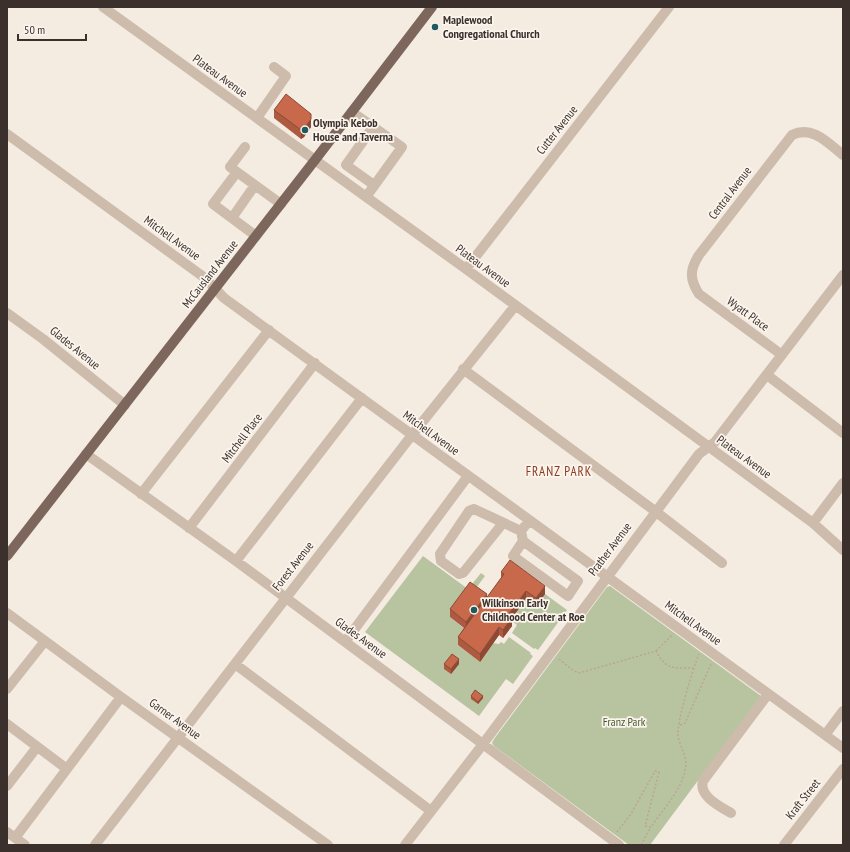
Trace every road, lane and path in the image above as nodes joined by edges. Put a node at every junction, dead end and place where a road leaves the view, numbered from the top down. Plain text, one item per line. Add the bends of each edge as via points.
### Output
1 (103, 7) edge
2 (432, 7) edge
3 (668, 7) edge
4 (274, 67) dead end
5 (352, 112) junction
6 (257, 118) junction
7 (373, 126) junction
8 (7, 134) edge
9 (245, 147) dead end
10 (843, 155) edge
11 (315, 160) junction
12 (236, 172) junction
13 (255, 185) junction
14 (374, 185) junction
15 (366, 197) junction
16 (281, 204) junction
17 (232, 218) junction
18 (256, 236) junction
19 (466, 269) junction
20 (843, 274) edge
21 (215, 288) junction
22 (699, 294) joint
23 (515, 306) junction
24 (7, 313) edge
25 (269, 330) junction
26 (782, 355) junction
27 (315, 363) junction
28 (463, 369) junction
29 (767, 375) junction
30 (362, 398) junction
31 (125, 405) junction
32 (843, 433) edge
33 (412, 435) junction
34 (708, 447) junction
35 (86, 454) junction
36 (468, 476) junction
37 (843, 483) edge
38 (141, 494) junction
39 (655, 511) junction
40 (529, 521) junction
41 (503, 523) junction
42 (813, 523) junction
43 (189, 528) junction
44 (521, 531) junction
45 (523, 541) junction
46 (843, 550) edge
47 (7, 556) edge
48 (236, 561) junction
49 (722, 563) dead end
50 (606, 577) junction
51 (285, 598) junction
52 (7, 614) edge
53 (673, 634) dead end
54 (45, 641) junction
55 (345, 642) junction
56 (656, 651) junction
57 (699, 653) dead end
58 (559, 659) dead end
59 (712, 662) dead end
60 (235, 664) junction
61 (693, 668) junction
62 (7, 689) edge
63 (768, 694) junction
64 (121, 697) junction
65 (843, 711) edge
66 (7, 724) edge
67 (680, 725) junction
68 (825, 735) junction
69 (178, 737) junction
70 (483, 744) junction
71 (36, 746) junction
72 (843, 748) edge
73 (67, 769) junction
74 (843, 769) edge
75 (7, 786) edge
76 (431, 811) junction
77 (731, 813) dead end
78 (651, 827) junction
79 (616, 833) dead end
80 (11, 835) edge
81 (25, 845) edge
82 (95, 845) edge
83 (328, 845) edge
84 (405, 845) edge
85 (619, 845) edge
86 (641, 845) edge
87 (784, 845) edge

1 - 6 street, Plateau Avenue
2 - 5 main road, McCausland Avenue
3 - 19 street, Cutter Avenue
4 - 6 street via 286,76
5 - 7 street
5 - 11 main road, McCausland Avenue
6 - 11 street, Plateau Avenue
7 - 14 street via 346,165
7 - 14 street via 402,147
8 - 21 street, Mitchell Avenue via 205,278
9 - 12 street via 230,167
10 - 22 street, Central Avenue via 818,135 799,131 792,135 693,265 694,287
11 - 15 street, Plateau Avenue
11 - 16 main road, McCausland Avenue
12 - 13 street
12 - 17 street via 213,204
13 - 16 street
13 - 17 street
14 - 15 street
15 - 19 street, Plateau Avenue
16 - 18 main road, McCausland Avenue
17 - 18 street
18 - 21 main road, McCausland Avenue
19 - 23 street, Plateau Avenue
20 - 26 street, Prather Avenue
21 - 25 street, Mitchell Avenue via 224,298
21 - 31 main road, McCausland Avenue
22 - 26 street, Wyatt Place
23 - 28 street, Forest Avenue
23 - 34 street, Plateau Avenue
24 - 31 street, Glades Avenue via 44,339
25 - 27 street, Mitchell Avenue
25 - 38 street
26 - 29 street, Prather Avenue
27 - 30 street, Mitchell Avenue
27 - 43 street, Mitchell Place
28 - 33 street, Forest Avenue
28 - 39 street
29 - 32 street
29 - 34 street, Prather Avenue via 715,442
30 - 33 street, Mitchell Avenue
30 - 48 street
31 - 35 main road, McCausland Avenue
33 - 36 street, Mitchell Avenue
33 - 51 street, Forest Avenue
34 - 39 street, Prather Avenue via 699,454
34 - 42 street, Plateau Avenue
35 - 38 street, Glades Avenue
35 - 47 main road, McCausland Avenue
36 - 40 street, Mitchell Avenue
36 - 55 street
37 - 42 street
38 - 43 street, Glades Avenue
39 - 49 street
39 - 50 street, Prather Avenue
40 - 44 street
40 - 50 street, Mitchell Avenue
41 - 41 street via 474,509 469,511 440,554 441,560 459,574 463,573
41 - 44 street
42 - 46 street, Plateau Avenue
43 - 48 street, Glades Avenue
44 - 45 street
45 - 45 street via 513,556 568,596 578,581
48 - 51 street, Glades Avenue
50 - 63 street, Mitchell Avenue
50 - 70 street, Prather Avenue
51 - 55 street, Glades Avenue
51 - 60 street, Forest Avenue
52 - 54 street, Garner Avenue
53 - 56 path
54 - 62 street
54 - 64 street, Garner Avenue
55 - 70 street, Glades Avenue
56 - 58 path via 579,672
56 - 61 path via 663,662 673,668
57 - 61 path
59 - 67 path via 685,723
60 - 69 street, Forest Avenue
60 - 76 street
61 - 67 path
63 - 68 street, Mitchell Avenue
63 - 77 street via 703,781 703,789 712,802
64 - 69 street, Garner Avenue
64 - 73 street
65 - 68 street
66 - 71 street
67 - 78 path via 678,736 685,755 686,768 681,784
68 - 72 street, Mitchell Avenue
69 - 82 street, Forest Avenue
69 - 83 street, Garner Avenue
70 - 76 street, Prather Avenue
70 - 85 street, Glades Avenue
71 - 73 street
71 - 75 street
73 - 80 street
74 - 87 street, Kraft Street
76 - 84 street, Prather Avenue
78 - 79 path via 645,826 659,772 655,771 631,814
78 - 86 path
80 - 81 street

